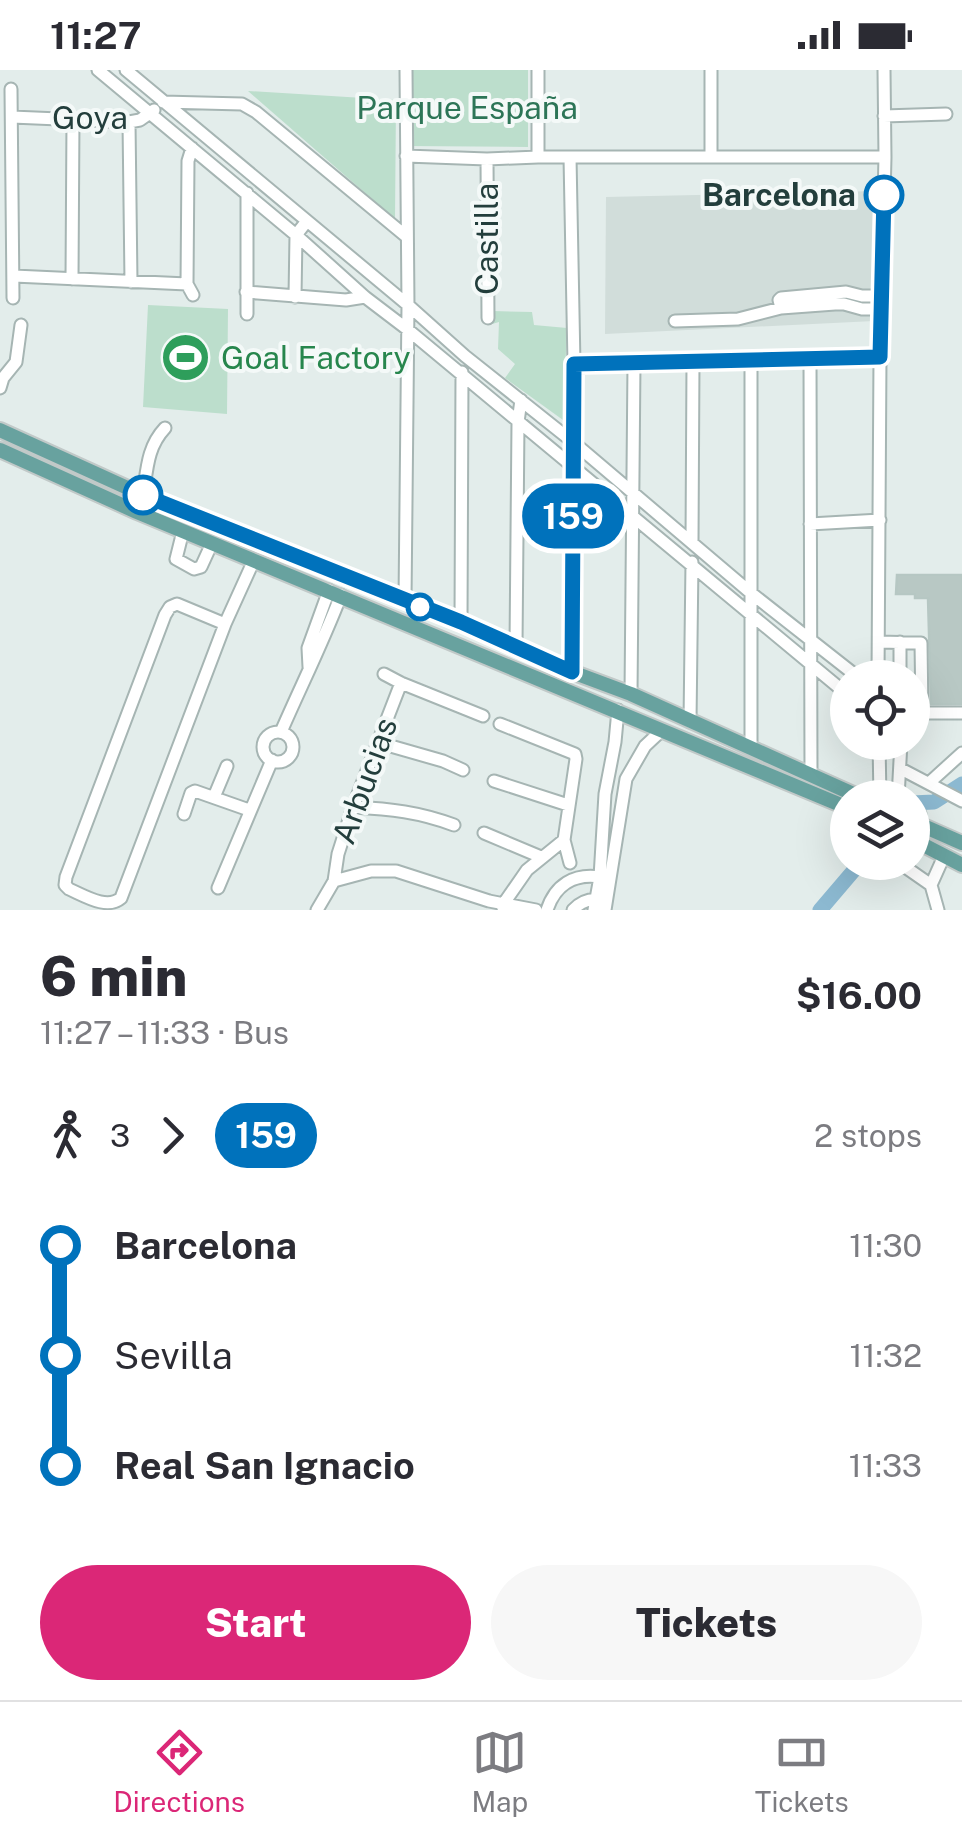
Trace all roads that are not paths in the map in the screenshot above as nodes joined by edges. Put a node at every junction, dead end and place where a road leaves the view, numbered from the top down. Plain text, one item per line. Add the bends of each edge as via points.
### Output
1 (98, 70) edge
2 (406, 70) edge
3 (538, 70) edge
4 (711, 70) edge
5 (884, 70) edge
6 (129, 71) edge
7 (11, 89) dead end
8 (163, 102) junction
9 (150, 114) junction
10 (946, 114) dead end
11 (884, 116) junction
12 (12, 117) junction
13 (73, 119) junction
14 (130, 122) junction
15 (192, 148) junction
16 (406, 156) junction
17 (711, 156) junction
18 (538, 157) junction
19 (570, 157) junction
20 (885, 157) junction
21 (487, 159) junction
22 (258, 180) junction
23 (247, 194) junction
24 (307, 221) junction
25 (296, 234) junction
26 (406, 236) junction
27 (14, 276) junction
28 (72, 279) junction
29 (131, 282) junction
30 (246, 292) junction
31 (295, 296) junction
32 (365, 297) junction
33 (13, 298) dead end
34 (882, 303) junction
35 (408, 305) junction
36 (246, 314) dead end
37 (488, 318) dead end
38 (675, 321) dead end
39 (21, 325) dead end
40 (407, 329) junction
41 (465, 356) junction
42 (880, 357) junction
43 (810, 358) junction
44 (752, 360) junction
45 (693, 362) junction
46 (634, 363) junction
47 (574, 364) junction
48 (461, 376) junction
49 (0, 388) edge
50 (520, 400) junction
51 (518, 422) junction
52 (165, 428) dead end
53 (0, 430) edge
54 (573, 442) junction
55 (0, 450) edge
56 (573, 468) junction
57 (632, 491) junction
58 (143, 495) junction
59 (632, 515) junction
60 (880, 520) junction
61 (810, 524) junction
62 (183, 530) junction
63 (692, 542) junction
64 (212, 543) junction
65 (254, 560) junction
66 (692, 567) junction
67 (335, 592) junction
68 (751, 592) junction
69 (405, 600) junction
70 (750, 614) junction
71 (461, 622) junction
72 (225, 624) junction
73 (809, 637) junction
74 (879, 642) junction
75 (900, 642) junction
76 (516, 646) junction
77 (836, 660) edge
78 (878, 660) edge
79 (900, 660) edge
80 (920, 660) edge
81 (810, 663) junction
82 (572, 672) junction
83 (384, 674) dead end
84 (830, 680) edge
85 (401, 683) junction
86 (631, 694) junction
87 (618, 710) junction
88 (930, 713) edge
89 (962, 713) edge
90 (483, 716) dead end
91 (690, 722) junction
92 (500, 724) dead end
93 (281, 732) junction
94 (661, 732) junction
95 (380, 742) junction
96 (750, 748) junction
97 (962, 753) edge
98 (272, 760) junction
99 (901, 760) edge
100 (227, 766) dead end
101 (901, 769) junction
102 (464, 770) dead end
103 (811, 774) junction
104 (494, 780) dead end
105 (900, 780) edge
106 (830, 783) edge
107 (934, 786) junction
108 (214, 797) junction
109 (959, 799) edge
110 (830, 803) edge
111 (568, 805) junction
112 (353, 808) junction
113 (249, 810) junction
114 (184, 814) dead end
115 (454, 826) dead end
116 (603, 828) junction
117 (930, 828) edge
118 (618, 829) junction
119 (484, 833) dead end
120 (564, 840) junction
121 (960, 840) edge
122 (930, 850) edge
123 (944, 856) junction
124 (541, 857) junction
125 (570, 863) dead end
126 (962, 865) edge
127 (600, 877) junction
128 (924, 880) edge
129 (334, 881) junction
130 (931, 885) junction
131 (218, 888) dead end
132 (600, 905) edge
133 (502, 907) edge
134 (316, 910) edge
135 (536, 910) edge
136 (547, 910) edge
137 (573, 910) edge
138 (938, 910) edge

1 - 9 street
2 - 16 street
3 - 18 street
4 - 17 street
5 - 11 street
6 - 8 street
7 - 12 street
8 - 9 street, Goya
8 - 22 street
8 - 26 street via 242,104
9 - 14 street, Goya
9 - 15 street
10 - 11 street
11 - 20 street
12 - 13 street, Goya
12 - 27 street
13 - 14 street, Goya
13 - 28 street
14 - 29 street
15 - 23 street
15 - 29 street via 190,289
16 - 21 street
16 - 26 street
17 - 19 street
17 - 20 street
18 - 19 street
18 - 21 street
19 - 47 street
20 - 34 street
21 - 37 street, Castilla
22 - 23 street
22 - 24 street
23 - 25 street
23 - 30 street
24 - 25 street
24 - 35 street
25 - 31 street
25 - 32 street
26 - 35 street
27 - 28 street
27 - 33 street
28 - 29 street
30 - 31 street
30 - 36 street
31 - 32 street
32 - 40 street
34 - 38 street via 846,292 781,298 781,308 738,319
34 - 42 street
35 - 40 street
35 - 41 street
39 - 49 street via 16,362
40 - 48 street
40 - 69 street
41 - 48 street
41 - 50 street
42 - 43 street
42 - 60 street
43 - 44 street
43 - 61 street
44 - 45 street
44 - 68 street
45 - 46 street
45 - 63 street
46 - 47 street
46 - 57 street
47 - 54 street
48 - 51 street
48 - 71 street
50 - 51 street
50 - 54 street
51 - 56 street
51 - 76 street
52 - 58 street via 150,450
53 - 58 main road
54 - 56 street
54 - 57 street
55 - 62 main road
56 - 59 street
56 - 82 street
57 - 59 street
57 - 63 street
58 - 69 main road
59 - 66 street
59 - 86 street
60 - 61 street
60 - 74 street
61 - 73 street
62 - 64 main road
62 - 64 street via 176,559 194,569
63 - 66 street
63 - 68 street
64 - 65 main road
65 - 67 main road
65 - 72 street
66 - 70 street
66 - 91 street
67 - 87 main road
67 - 93 street via 308,648 309,667
68 - 70 street
68 - 73 street
69 - 71 main road
70 - 81 street
70 - 96 street
71 - 76 main road
72 - 72 street via 121,898 109,906 69,890 66,877 165,615 177,604
73 - 77 street
73 - 81 street
74 - 75 street
74 - 78 street
75 - 79 street
75 - 80 street via 921,643
76 - 82 main road
81 - 84 street
81 - 103 street
82 - 86 main road
83 - 85 street
85 - 90 street
85 - 95 street, Arbucias
86 - 91 main road
87 - 94 main road
87 - 116 street
88 - 89 street
91 - 96 main road
92 - 111 street via 575,754
93 - 98 street via 264,742
93 - 98 street via 291,739 292,751
94 - 110 main road
94 - 118 street via 626,780
95 - 102 street
95 - 112 street, Arbucias
96 - 103 main road
97 - 107 street
98 - 113 street
99 - 101 street
100 - 108 street
101 - 105 street
101 - 107 street
103 - 106 main road
104 - 111 street
107 - 109 street
108 - 113 street
108 - 114 street via 193,791
111 - 120 street
112 - 115 street via 398,809
112 - 129 street, Arbucias
113 - 131 street
116 - 118 street
116 - 127 street
117 - 121 main road
118 - 132 street
119 - 124 street
120 - 124 street
120 - 125 street
122 - 123 main road
123 - 126 main road
123 - 130 street
124 - 133 street
127 - 132 street
127 - 136 street via 567,882
128 - 130 street
129 - 133 street via 396,871
129 - 134 street, Arbucias
130 - 138 street
132 - 137 street via 580,902
133 - 135 street

